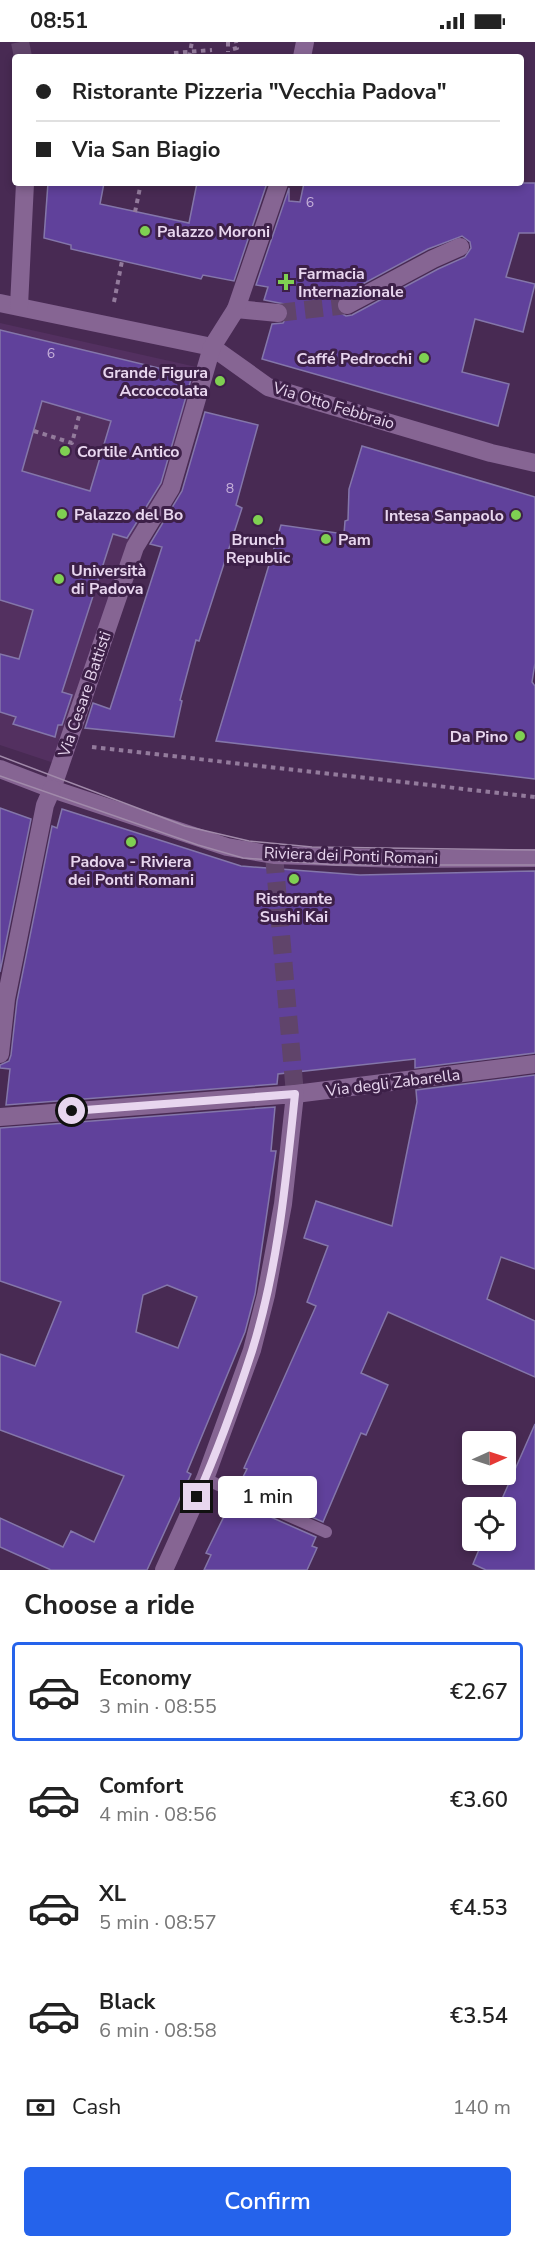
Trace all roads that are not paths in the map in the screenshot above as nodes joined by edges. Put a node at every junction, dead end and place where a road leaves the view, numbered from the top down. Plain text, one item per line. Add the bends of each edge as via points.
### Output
1 (25, 186) edge
2 (278, 186) edge
3 (460, 247) dead end
4 (0, 303) edge
5 (347, 305) tunnel mouth
6 (19, 306) junction
7 (236, 309) junction
8 (278, 313) tunnel mouth
9 (212, 347) junction
10 (535, 463) edge
11 (0, 769) edge
12 (52, 789) junction
13 (535, 858) edge
14 (0, 1054) edge
15 (535, 1064) edge
16 (295, 1094) junction
17 (0, 1117) edge
18 (205, 1479) junction
19 (326, 1532) dead end
20 (164, 1570) edge

1 - 6 street
2 - 7 street, Via Cesare Battisti
3 - 5 street
4 - 6 street, Via Otto Febbraio
6 - 9 street, Via Otto Febbraio
7 - 8 street
7 - 9 street, Via Cesare Battisti
9 - 10 street, Via Otto Febbraio via 268,387
9 - 12 street, Via Cesare Battisti via 171,488 135,547
11 - 12 street, Riviera dei Ponti Romani
12 - 13 street, Riviera dei Ponti Romani via 227,847 274,855
12 - 14 street, Via Cesare Battisti via 45,806 6,999
15 - 16 street, Via degli Zabarella
16 - 17 street, Via degli Zabarella
16 - 18 street via 284,1204 266,1294 252,1350
18 - 19 lane
18 - 20 street

